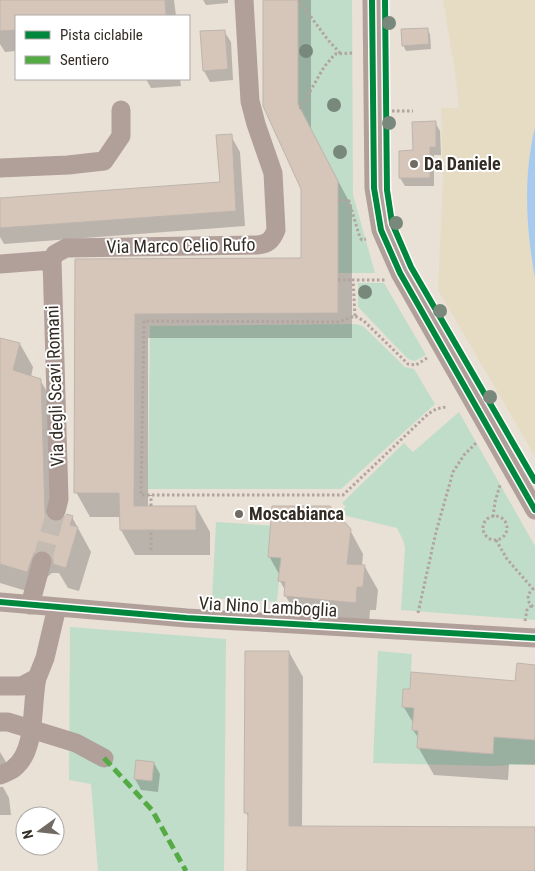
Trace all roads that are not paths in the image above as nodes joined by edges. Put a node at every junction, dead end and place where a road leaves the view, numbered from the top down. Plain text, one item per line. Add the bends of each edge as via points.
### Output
1 (244, 0) edge
2 (372, 0) edge
3 (121, 110) dead end
4 (0, 168) edge
5 (52, 260) junction
6 (0, 264) edge
7 (535, 510) edge
8 (56, 511) tunnel mouth
9 (42, 561) tunnel mouth
10 (0, 602) edge
11 (30, 605) junction
12 (57, 607) junction
13 (530, 631) edge
14 (37, 678) junction
15 (0, 686) edge
16 (0, 722) edge
17 (31, 729) junction
18 (104, 758) dead end
19 (7, 772) edge

1 - 5 street, Via Marco Celio Rufo via 250,101 273,173 276,230 273,238 257,246 66,248 55,254
2 - 7 street via 374,188 381,230 400,273
3 - 4 street via 122,136 104,161
5 - 6 street, Via Marco Celio Rufo
5 - 8 street, Via degli Scavi Romani via 59,498
9 - 11 street
10 - 11 street, Via Nino Lamboglia
11 - 12 street, Via Nino Lamboglia
12 - 13 street, Via Nino Lamboglia via 416,631
12 - 14 street
14 - 15 street via 22,686
14 - 17 street
16 - 17 street
17 - 18 street via 76,742
17 - 19 street via 26,754

